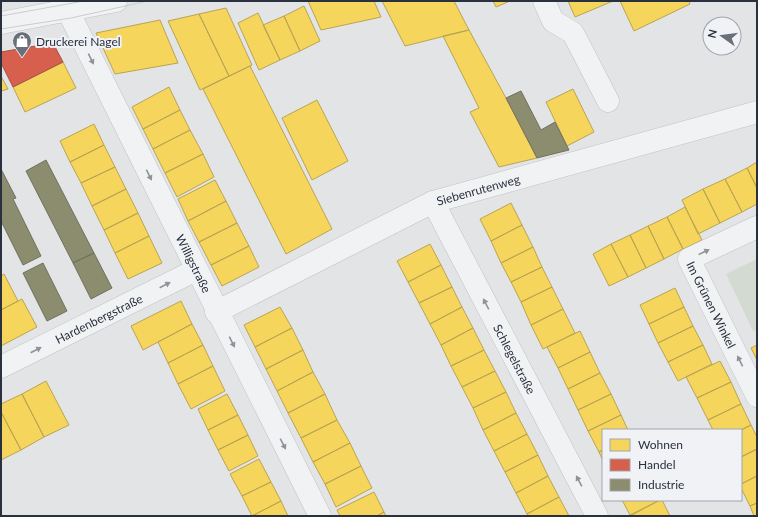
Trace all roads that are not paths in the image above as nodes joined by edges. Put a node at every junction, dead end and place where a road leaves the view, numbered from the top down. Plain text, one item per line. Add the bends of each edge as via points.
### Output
1 (116, 1) edge
2 (544, 1) edge
3 (68, 11) junction
4 (1, 23) edge
5 (608, 101) dead end
6 (757, 112) edge
7 (432, 202) junction
8 (757, 227) edge
9 (196, 270) junction
10 (216, 312) junction
11 (1, 367) edge
12 (757, 396) edge
13 (320, 516) edge
14 (598, 516) edge

1 - 3 street
2 - 5 street via 553,21 573,33
3 - 4 street
3 -> 9 street, Willigstraße
6 - 7 street, Siebenrutenweg
7 - 10 street, Siebenrutenweg
14 -> 7 street, Schlegelstraße
12 -> 8 street, Im Grünen Winkel via 689,259
9 - 10 street, Willigstraße
11 -> 9 street, Hardenbergstraße
10 -> 13 street, Willigstraße

